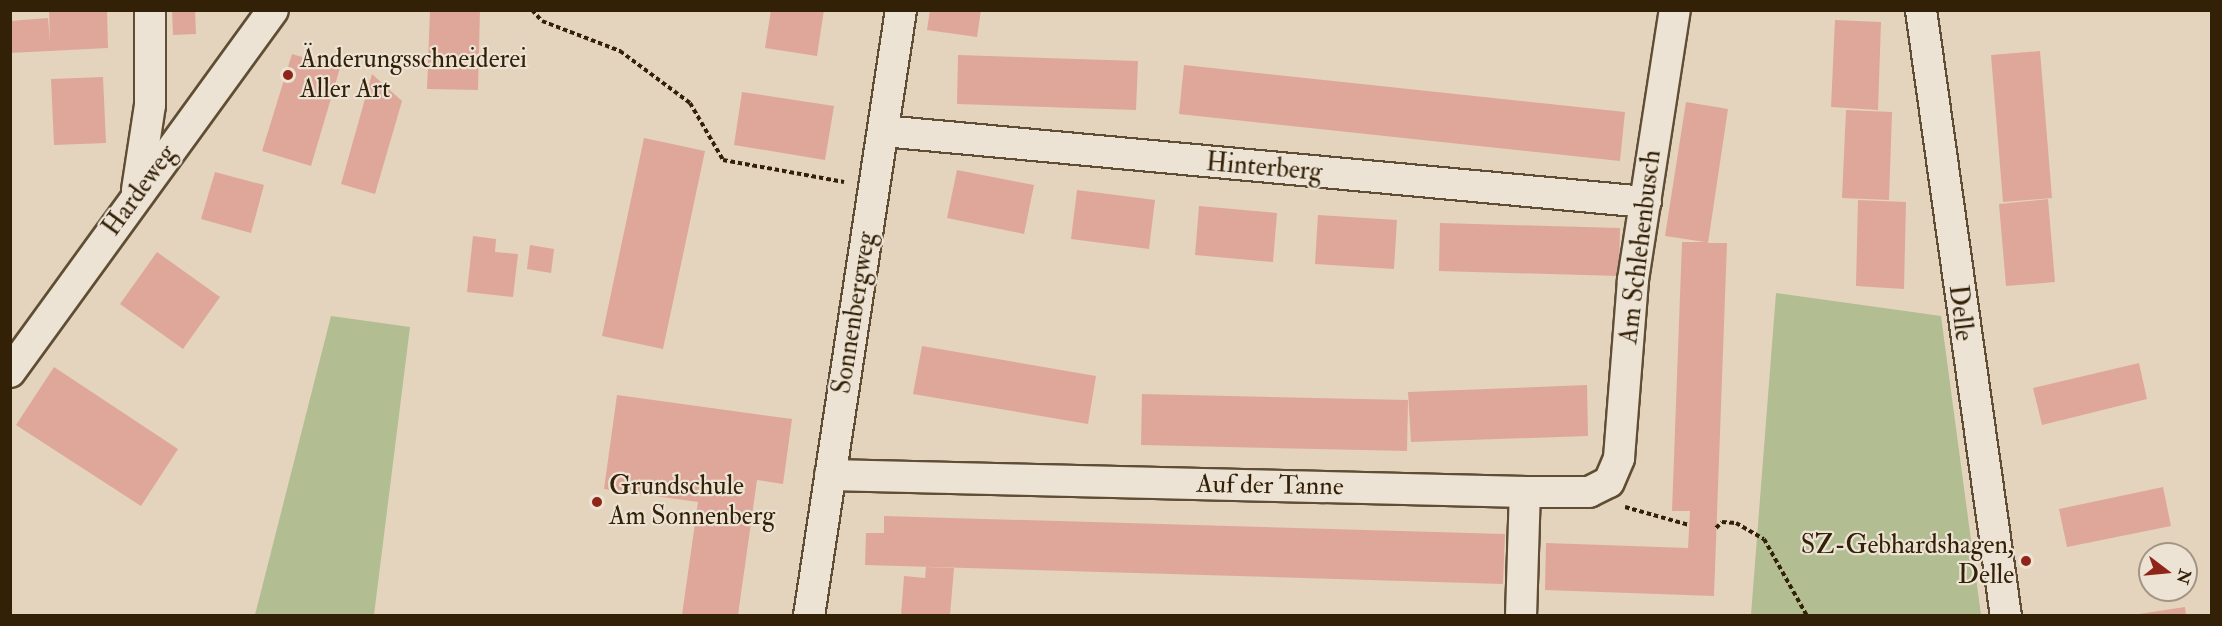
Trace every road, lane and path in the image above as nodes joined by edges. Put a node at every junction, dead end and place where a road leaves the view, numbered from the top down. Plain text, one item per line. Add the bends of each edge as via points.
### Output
1 (150, 10) edge
2 (273, 10) edge
3 (532, 10) edge
4 (901, 10) edge
5 (1675, 10) edge
6 (1920, 10) edge
7 (883, 131) junction
8 (874, 188) junction
9 (137, 193) junction
10 (1646, 202) junction
11 (10, 372) edge
12 (830, 475) junction
13 (1609, 482) junction
14 (1525, 492) junction
15 (1689, 525) dead end
16 (1716, 528) dead end
17 (808, 615) edge
18 (1521, 615) edge
19 (1807, 615) edge
20 (2006, 615) edge

1 - 9 street via 150,105
2 - 9 street, Hardeweg
3 - 8 path via 542,21 620,51 690,103 723,160
4 - 7 street, Sonnenbergweg
5 - 10 street, Am Schlehenbusch
6 - 20 street, Delle
7 - 8 street, Sonnenbergweg
7 - 10 street, Hinterberg
8 - 12 street, Sonnenbergweg
9 - 11 street, Hardeweg
10 - 13 street, Am Schlehenbusch via 1633,280 1619,458
12 - 14 street, Auf der Tanne
12 - 17 street, Sonnenbergweg
13 - 14 street, Auf der Tanne via 1589,492
13 - 15 path via 1628,511
14 - 18 street
16 - 19 path via 1722,522 1736,524 1764,538

